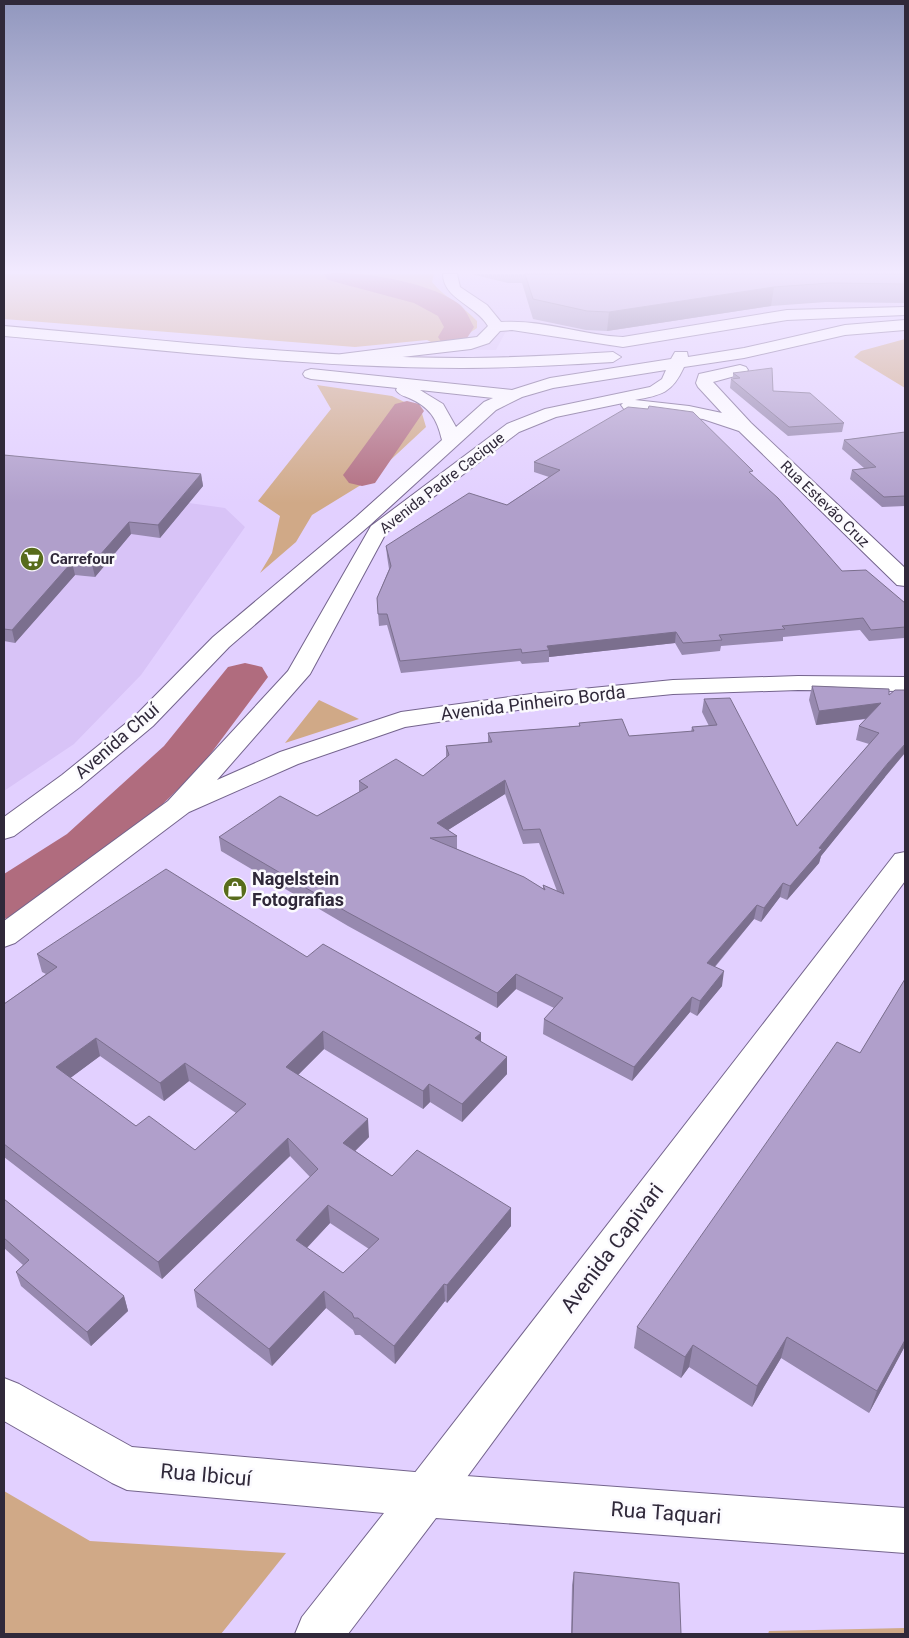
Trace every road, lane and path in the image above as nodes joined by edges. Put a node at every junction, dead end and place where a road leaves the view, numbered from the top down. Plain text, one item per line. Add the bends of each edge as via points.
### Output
1 (237, 350) edge
2 (416, 350) edge
3 (755, 350) edge
4 (813, 350) edge
5 (681, 356) junction
6 (342, 359) junction
7 (295, 373) dead end
8 (379, 382) junction
9 (512, 395) junction
10 (597, 402) junction
11 (745, 427) junction
12 (451, 442) junction
13 (905, 580) edge
14 (221, 642) joint
15 (905, 684) edge
16 (178, 807) junction
17 (4, 830) edge
18 (905, 861) edge
19 (4, 936) edge
20 (4, 1398) edge
21 (426, 1495) junction
22 (905, 1531) edge
23 (319, 1634) edge

1 - 6 main road
2 - 6 main road
3 - 5 main road, Avenida Padre Cacique
4 - 11 main road, Rua Estevão Cruz via 705,378 706,387
5 - 6 main road via 410,362
5 - 9 main road, Avenida Padre Cacique via 550,383
5 - 10 main road, Avenida Padre Cacique via 669,382 655,391
7 - 8 main road
8 - 9 main road
8 - 12 main road via 422,396 438,407 447,421
9 - 10 main road
9 - 12 main road, Avenida Padre Cacique via 490,406
10 - 11 main road via 701,412
10 - 16 main road, Avenida Padre Cacique via 551,413 513,428 378,530 298,674
11 - 13 main road, Rua Estevão Cruz
12 - 14 main road, Avenida Padre Cacique
14 - 17 main road, Avenida Chuí via 144,721 71,782
15 - 16 main road, Avenida Pinheiro Borda via 673,687 531,701 401,720 289,758
16 - 19 main road
18 - 21 main road, Avenida Capivari
20 - 21 main road, Rua Ibicuí via 127,1468
21 - 22 main road, Rua Taquari
21 - 23 main road, Avenida Capivari

